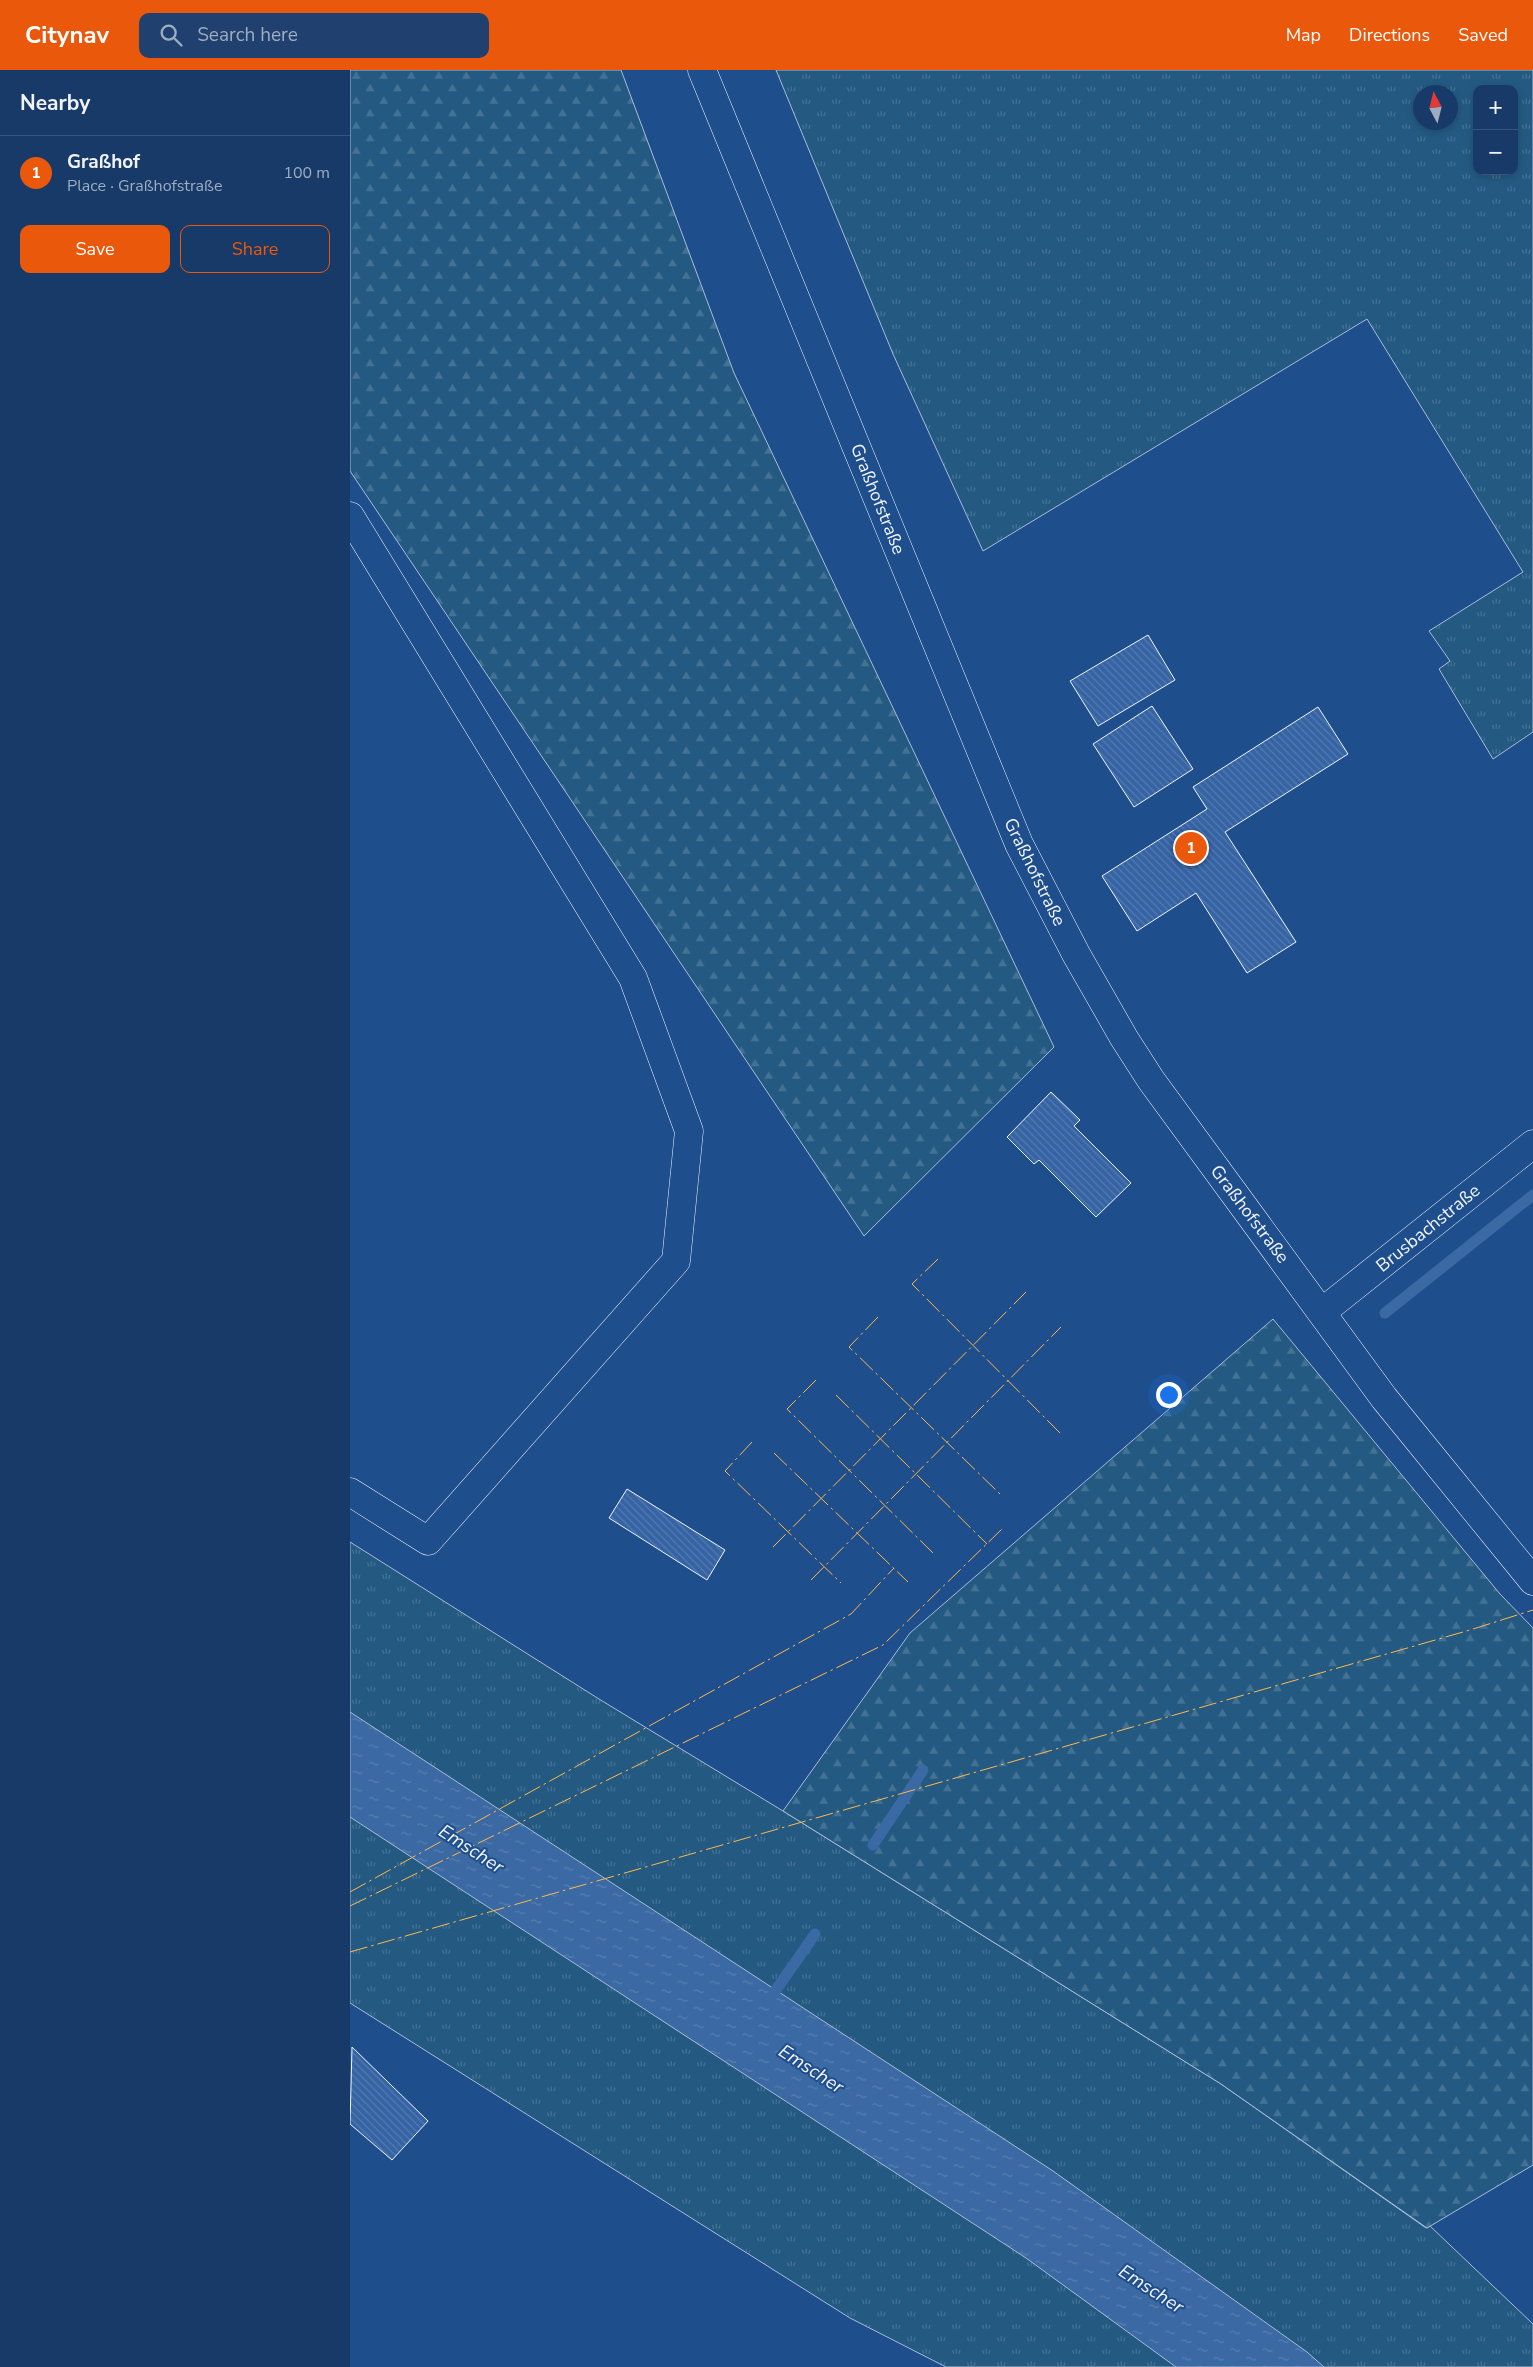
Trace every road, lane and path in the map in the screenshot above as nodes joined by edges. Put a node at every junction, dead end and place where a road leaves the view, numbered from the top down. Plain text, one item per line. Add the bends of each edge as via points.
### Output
1 (702, 70) edge
2 (350, 516) edge
3 (1533, 1144) edge
4 (1322, 1312) junction
5 (350, 1492) edge
6 (1533, 1582) edge

1 - 4 street, Graßhofstraße via 1019,844 1076,954 1130,1047 1179,1119
2 - 5 street via 633,978 689,1131 676,1261 428,1541
3 - 4 street, Brusbachstraße
4 - 6 street, Graßhofstraße via 1384,1398

